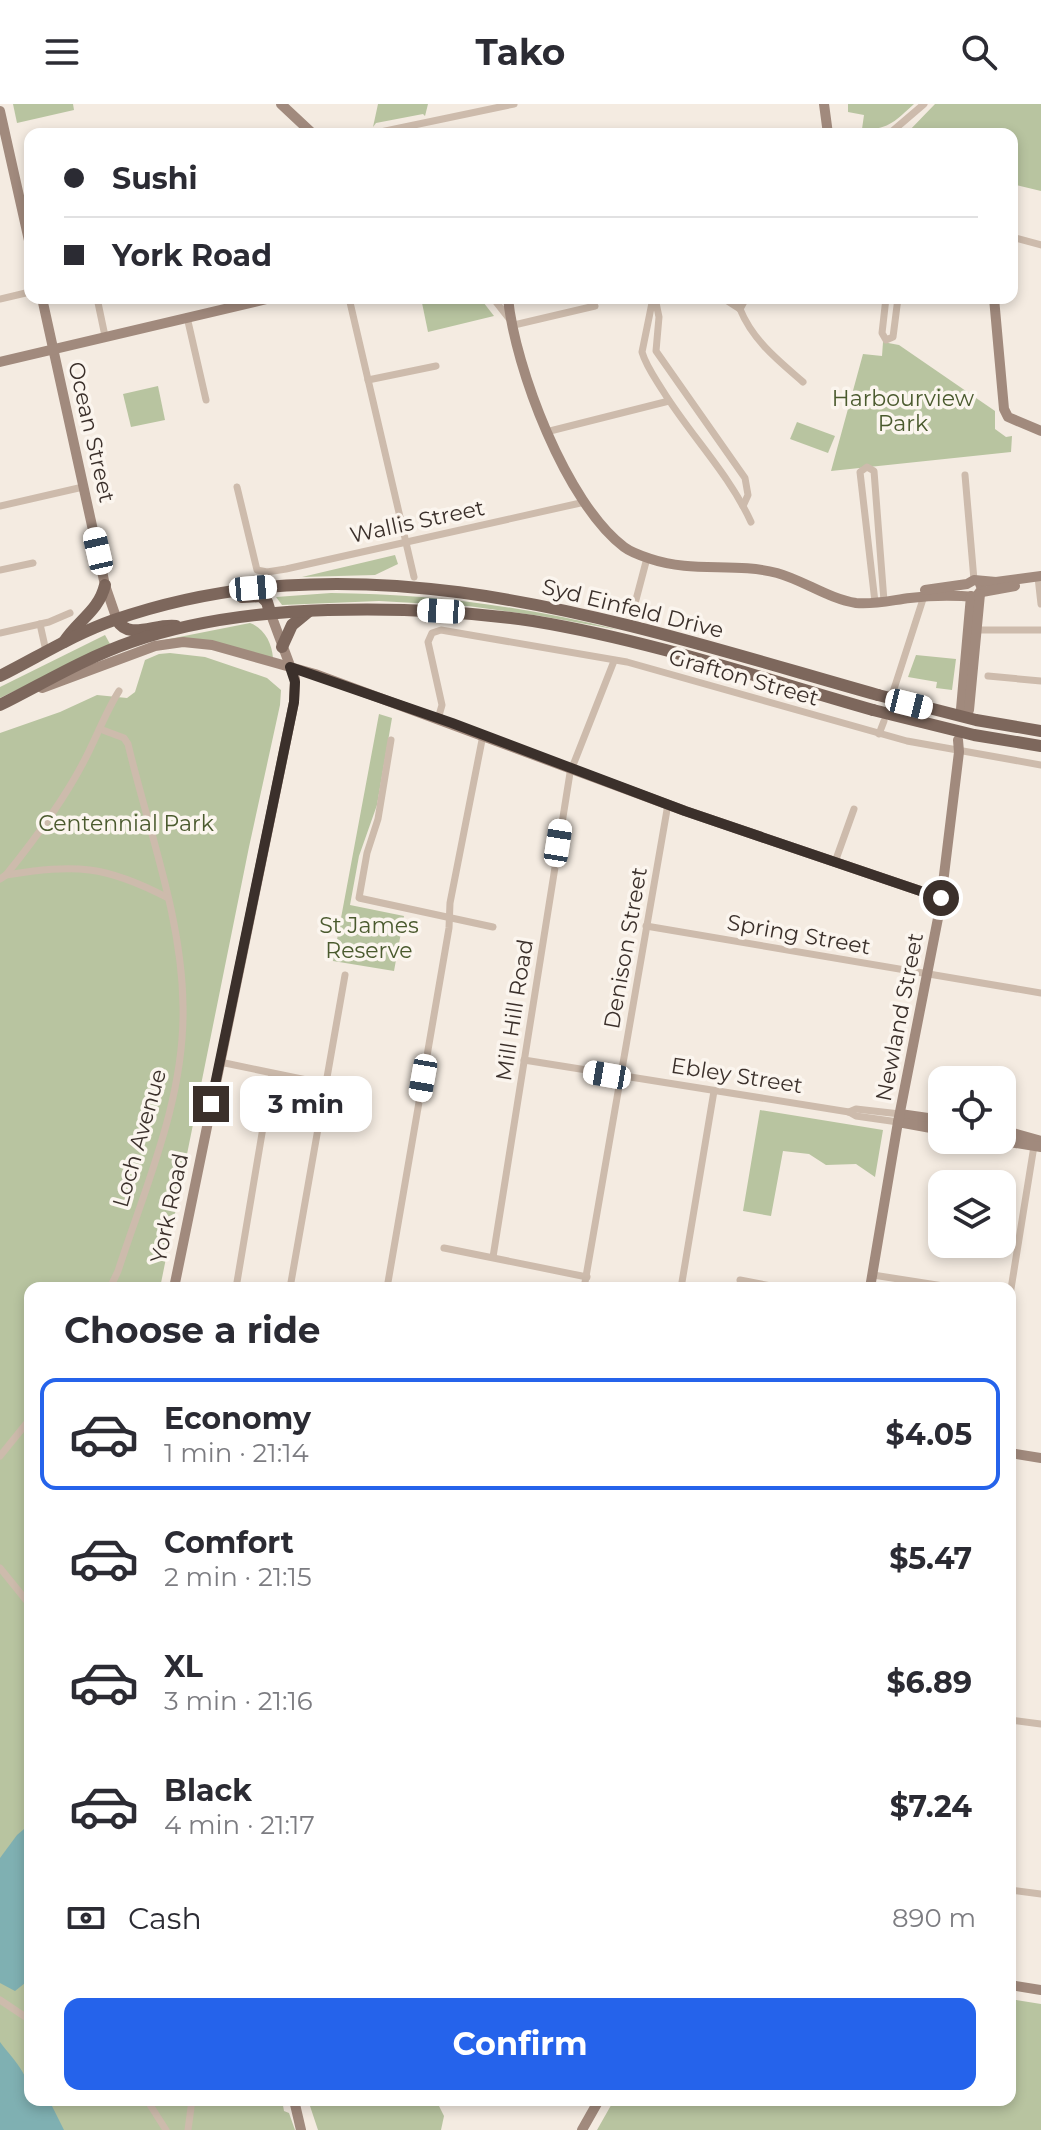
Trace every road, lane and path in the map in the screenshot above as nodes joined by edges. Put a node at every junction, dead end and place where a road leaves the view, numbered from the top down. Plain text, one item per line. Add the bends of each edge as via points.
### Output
1 (274, 104) edge
2 (281, 104) edge
3 (514, 104) edge
4 (824, 104) edge
5 (924, 104) edge
6 (480, 108) edge
7 (0, 111) edge
8 (296, 128) edge
9 (307, 128) edge
10 (396, 128) edge
11 (827, 128) edge
12 (896, 128) edge
13 (24, 204) edge
14 (1018, 239) edge
15 (1041, 245) edge
16 (24, 293) edge
17 (0, 299) edge
18 (43, 304) edge
19 (98, 304) edge
20 (244, 304) edge
21 (350, 304) edge
22 (498, 304) edge
23 (509, 304) edge
24 (653, 304) edge
25 (656, 304) edge
26 (732, 304) edge
27 (743, 304) edge
28 (885, 304) edge
29 (897, 304) edge
30 (995, 304) edge
31 (595, 306) dead end
32 (740, 309) junction
33 (187, 317) junction
34 (514, 325) junction
35 (105, 336) junction
36 (53, 350) junction
37 (0, 362) edge
38 (436, 366) dead end
39 (368, 380) junction
40 (803, 382) dead end
41 (206, 400) dead end
42 (669, 401) junction
43 (1041, 431) edge
44 (546, 432) junction
45 (965, 475) dead end
46 (83, 487) junction
47 (237, 487) dead end
48 (585, 502) junction
49 (0, 506) edge
50 (743, 506) junction
51 (751, 522) dead end
52 (407, 542) junction
53 (647, 558) junction
54 (33, 563) dead end
55 (0, 570) edge
56 (414, 577) dead end
57 (1040, 580) edge
58 (105, 585) junction
59 (974, 589) junction
60 (925, 593) junction
61 (207, 595) junction
62 (879, 598) junction
63 (1041, 604) edge
64 (309, 611) junction
65 (633, 611) dead end
66 (270, 612) junction
67 (70, 613) dead end
68 (117, 620) junction
69 (40, 624) junction
70 (183, 627) junction
71 (976, 630) junction
72 (1041, 630) edge
73 (0, 633) edge
74 (64, 642) junction
75 (282, 647) junction
76 (46, 651) junction
77 (614, 661) junction
78 (290, 667) junction
79 (0, 676) edge
80 (988, 676) dead end
81 (1041, 681) edge
82 (119, 691) dead end
83 (893, 692) dead end
84 (1, 704) edge
85 (438, 719) junction
86 (884, 721) dead end
87 (100, 729) junction
88 (1041, 731) edge
89 (879, 734) junction
90 (483, 735) junction
91 (391, 740) dead end
92 (962, 740) dead end
93 (1041, 746) edge
94 (959, 752) junction
95 (1041, 765) edge
96 (571, 769) junction
97 (668, 804) junction
98 (854, 809) dead end
99 (835, 862) junction
100 (3, 877) edge
101 (168, 898) junction
102 (941, 898) junction
103 (449, 918) junction
104 (646, 926) junction
105 (493, 927) dead end
106 (928, 974) junction
107 (345, 975) dead end
108 (1041, 993) edge
109 (524, 1060) junction
110 (220, 1062) junction
111 (272, 1074) junction
112 (620, 1078) junction
113 (326, 1084) junction
114 (714, 1091) junction
115 (899, 1118) junction
116 (928, 1119) edge
117 (928, 1126) edge
118 (1016, 1136) edge
119 (1016, 1142) edge
120 (1039, 1145) edge
121 (444, 1248) dead end
122 (493, 1257) junction
123 (118, 1271) junction
124 (873, 1275) junction
125 (587, 1277) junction
126 (740, 1280) dead end
127 (113, 1282) edge
128 (118, 1282) edge
129 (175, 1282) edge
130 (237, 1282) edge
131 (291, 1282) edge
132 (388, 1282) edge
133 (586, 1282) edge
134 (682, 1282) edge
135 (750, 1282) edge
136 (871, 1282) edge
137 (918, 1282) edge
138 (1013, 1282) edge
139 (24, 1426) edge
140 (1016, 1454) edge
141 (0, 1456) edge
142 (1041, 1456) edge
143 (0, 1568) edge
144 (24, 1598) edge
145 (1041, 1712) edge
146 (1016, 1721) edge
147 (1040, 1724) edge
148 (1016, 1891) edge
149 (1041, 1894) edge
150 (1016, 1986) edge
151 (1041, 1990) edge
152 (0, 2000) edge
153 (24, 2016) edge
154 (151, 2106) edge
155 (191, 2106) edge
156 (295, 2106) edge
157 (596, 2106) edge
158 (166, 2130) edge
159 (188, 2130) edge
160 (301, 2130) edge
161 (582, 2130) edge

1 - 8 street
2 - 9 street
3 - 6 street
4 - 11 street
5 - 12 street
6 - 10 street
7 - 13 street
14 - 15 street
16 - 17 street
18 - 36 street, Ocean Street
19 - 35 street
20 - 33 street
21 - 39 street
22 - 34 street
23 - 34 street
24 - 42 street via 642,352
25 - 50 street via 656,351 745,478 748,495
26 - 32 street
27 - 32 street
28 - 29 street via 886,340 893,337
30 - 43 street via 1004,409 1008,417
31 - 34 street
32 - 40 street via 769,353
33 - 35 street
33 - 41 street
34 - 44 street
35 - 36 street
36 - 37 street
36 - 46 street, Ocean Street
38 - 39 street
39 - 52 street
42 - 44 street
42 - 50 street
44 - 48 street
45 - 59 street
46 - 49 street
46 - 58 street, Ocean Street
47 - 52 street, Wallis Street via 257,570 278,571
48 - 52 street, Wallis Street
48 - 53 street via 618,541
50 - 51 street
52 - 56 street
53 - 62 street via 675,567 776,573 854,603
53 - 65 street
54 - 55 street
57 - 59 street
57 - 63 street
58 - 68 street, Ocean Street
58 - 74 main road via 98,605
59 - 60 street
59 - 71 street
59 - 71 street via 965,710
60 - 62 street
60 - 83 street
61 - 66 main road via 261,596
61 - 68 main road
61 - 88 main road, Syd Einfeld Drive, bridge via 272,586 358,585 492,596 598,617 878,695
62 - 62 street via 860,472 867,467 874,471
64 - 66 main road, Syd Einfeld Drive
64 - 75 main road via 292,625
64 - 93 main road, Syd Einfeld Drive, bridge via 419,610 534,622 623,640 974,735
66 - 70 main road, Syd Einfeld Drive
66 - 75 street, York Road
67 - 69 street
68 - 70 main road via 130,631 164,624
68 - 74 main road
69 - 73 street
69 - 76 street
70 - 84 main road via 78,663
71 - 72 street
74 - 76 main road
75 - 78 street, York Road
76 - 79 main road
77 - 85 street, Grafton Street via 436,630 428,645 442,705
77 - 89 street, Grafton Street
77 - 96 street, Mill Hill Road
78 - 84 street via 207,644 171,643
78 - 85 street
78 - 110 street, York Road via 294,702
80 - 81 street
82 - 87 street
85 - 90 street
86 - 89 street
87 - 100 street via 54,814
87 - 101 street, Loch Avenue via 128,744
89 - 94 street, Grafton Street
90 - 96 street
90 - 103 street
91 - 103 street via 359,898
92 - 94 street, Newland Street
94 - 95 street, Grafton Street
94 - 102 street, Newland Street
96 - 97 street
96 - 109 street, Mill Hill Road
97 - 99 street
97 - 104 street, Denison Street
98 - 99 street
99 - 102 street
100 - 101 street via 84,868 137,882
101 - 123 street, Loch Avenue via 183,1006 181,1051 171,1108
102 - 106 street, Newland Street
103 - 105 street
103 - 132 street
104 - 106 street, Spring Street
104 - 112 street, Denison Street
106 - 108 street, Spring Street
106 - 115 street, Newland Street
107 - 113 street
109 - 112 street, Ebley Street
109 - 122 street, Mill Hill Road
110 - 111 street
110 - 129 street, York Road
111 - 113 street
111 - 130 street
112 - 114 street, Ebley Street
112 - 125 street, Denison Street
113 - 131 street
114 - 115 street, Ebley Street
114 - 134 street
115 - 116 street, Ebley Street
115 - 117 street, Ebley Street
115 - 124 street, Newland Street
118 - 120 street
119 - 120 street
120 - 138 street
121 - 122 street
122 - 125 street
123 - 127 street, Loch Avenue
123 - 128 street
124 - 136 street, Newland Street
124 - 137 street
125 - 133 street, Denison Street
126 - 135 street
139 - 141 street
140 - 142 street
143 - 144 street
145 - 147 street
146 - 147 street
148 - 149 street
150 - 151 street
152 - 153 street
154 - 158 street
155 - 159 street
156 - 160 street
157 - 161 street

